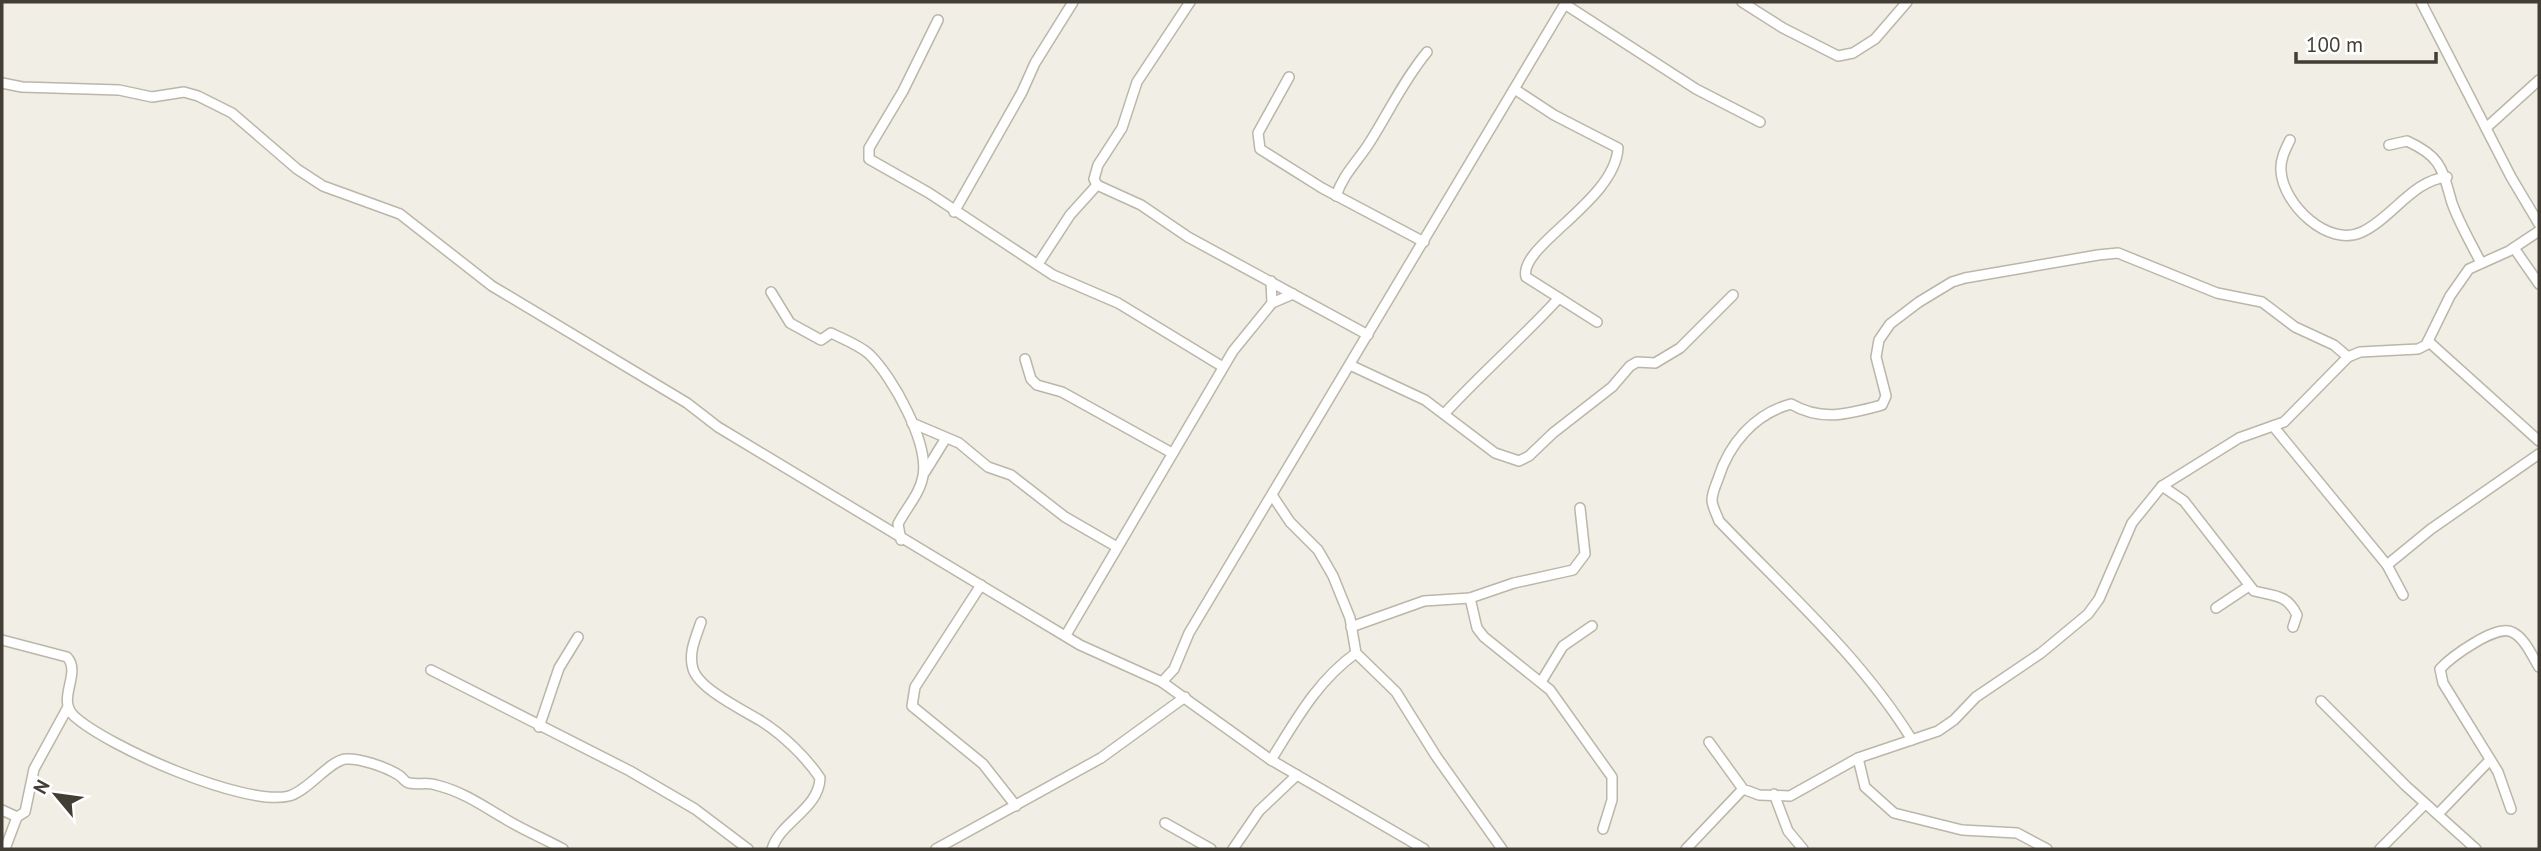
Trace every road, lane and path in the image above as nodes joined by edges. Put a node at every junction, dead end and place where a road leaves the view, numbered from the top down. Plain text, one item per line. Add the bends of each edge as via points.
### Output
1 (1073, 2) edge
2 (1190, 2) edge
3 (1742, 2) edge
4 (1907, 2) edge
5 (2421, 2) edge
6 (1566, 3) edge
7 (938, 20) dead end
8 (1427, 52) dead end
9 (1289, 77) dead end
10 (2539, 80) edge
11 (2, 83) edge
12 (1516, 90) junction
13 (1760, 122) dead end
14 (2486, 128) junction
15 (2290, 140) dead end
16 (2389, 145) dead end
17 (2447, 177) junction
18 (1097, 185) junction
19 (1336, 196) junction
20 (954, 212) junction
21 (2539, 224) edge
22 (2539, 231) edge
23 (1424, 242) junction
24 (2514, 248) junction
25 (2481, 263) junction
26 (1038, 264) junction
27 (1271, 281) junction
28 (2539, 284) edge
29 (771, 292) dead end
30 (1293, 294) junction
31 (1733, 295) dead end
32 (1559, 298) junction
33 (1272, 303) junction
34 (1597, 322) dead end
35 (1368, 335) junction
36 (2428, 341) junction
37 (2348, 357) junction
38 (1025, 359) dead end
39 (1350, 365) junction
40 (1223, 367) junction
41 (1445, 413) junction
42 (912, 423) junction
43 (2273, 426) junction
44 (946, 438) junction
45 (2539, 441) edge
46 (1172, 453) junction
47 (2539, 454) edge
48 (924, 474) junction
49 (2162, 486) junction
50 (1272, 495) junction
51 (1580, 508) dead end
52 (901, 540) junction
53 (1116, 547) junction
54 (2387, 565) junction
55 (981, 585) junction
56 (2249, 586) junction
57 (2403, 595) dead end
58 (1470, 598) junction
59 (2216, 608) dead end
60 (701, 622) dead end
61 (1351, 626) junction
62 (1591, 626) dead end
63 (2293, 627) dead end
64 (1066, 635) junction
65 (578, 637) dead end
66 (2, 640) edge
67 (1356, 653) junction
68 (2539, 667) edge
69 (1174, 669) junction
70 (430, 670) dead end
71 (1162, 682) junction
72 (1541, 682) junction
73 (1181, 694) junction
74 (2320, 701) dead end
75 (68, 707) junction
76 (539, 727) junction
77 (1912, 740) junction
78 (1709, 741) dead end
79 (1858, 758) junction
80 (1271, 760) junction
81 (2489, 761) junction
82 (1297, 775) junction
83 (1744, 789) junction
84 (1774, 794) junction
85 (2425, 804) junction
86 (1016, 806) junction
87 (2511, 809) dead end
88 (2, 810) edge
89 (2438, 814) junction
90 (17, 817) junction
91 (1165, 823) dead end
92 (1603, 829) dead end
93 (5, 849) edge
94 (563, 849) edge
95 (748, 849) edge
96 (772, 849) edge
97 (936, 849) edge
98 (1211, 849) edge
99 (1233, 849) edge
100 (1424, 849) edge
101 (1502, 849) edge
102 (1686, 849) edge
103 (1802, 849) edge
104 (2048, 849) edge
105 (2380, 849) edge
106 (2476, 849) edge

1 - 20 street
2 - 18 street via 1137,82 1122,128 1098,165
3 - 4 street via 1839,56 1875,39
5 - 14 street
6 - 12 street
6 - 13 street via 1696,89
7 - 20 street via 867,154 873,163 904,177
8 - 19 street via 1348,169
9 - 19 street via 1258,133 1258,145
10 - 14 street
11 - 52 street via 119,90 152,97 184,92 232,113 296,169 323,186 400,214 492,286 829,491
12 - 23 street
12 - 32 street via 1618,148 1610,174 1595,196 1527,260 1526,277
14 - 21 street
15 - 17 street via 2281,173 2289,192 2310,220 2339,235 2361,233 2430,180
16 - 17 street via 2407,141 2425,149
17 - 25 street via 2453,204
18 - 26 street via 1070,215
18 - 27 street via 1141,205 1188,237
19 - 23 street
20 - 26 street
22 - 24 street
23 - 35 street
24 - 25 street
24 - 28 street
25 - 36 street via 2461,279
26 - 40 street via 1118,303
27 - 30 street
27 - 33 street
29 - 42 street via 790,323 821,340 831,333 870,355 894,387
30 - 33 street
30 - 35 street
31 - 41 street via 1680,348 1655,363 1630,366 1612,387 1518,461 1494,453
32 - 34 street
32 - 41 street
33 - 40 street
35 - 39 street
36 - 37 street via 2418,349 2360,352
36 - 45 street
37 - 43 street via 2284,422
37 - 77 street via 2262,302 2217,293 2118,253 2098,255 1952,282 1884,331 1876,349 1886,396 1882,405 1840,416 1806,413 1791,404 1745,431 1733,443 1714,489 1711,501 1719,521 1858,665
38 - 46 street via 1037,385 1062,392
39 - 41 street
39 - 50 street
40 - 46 street
42 - 44 street
42 - 48 street
43 - 49 street via 2239,438
43 - 54 street
44 - 48 street
44 - 53 street via 988,467 1031,487 1065,517
46 - 53 street
47 - 54 street
48 - 52 street via 898,524
49 - 56 street via 2184,501
49 - 77 street via 2132,523 2088,614 1976,697 1954,720
50 - 61 street via 1290,522 1318,550 1345,601
50 - 69 street via 1189,633
51 - 58 street via 1585,554 1573,570
52 - 55 street
53 - 64 street
54 - 57 street
55 - 64 street
55 - 86 street via 915,687 912,706 983,764
56 - 59 street
56 - 63 street via 2289,602 2297,615
58 - 61 street via 1424,601
58 - 72 street via 1477,628 1484,637
60 - 96 street via 691,657 696,677 731,705 763,722 820,778 809,803 778,835
61 - 67 street
62 - 72 street via 1563,646
64 - 71 street
65 - 76 street via 559,668
66 - 75 street via 72,662
67 - 80 street via 1319,685
67 - 101 street via 1396,692
68 - 81 street via 2510,630 2480,640 2440,668 2443,683
69 - 71 street
69 - 73 street
70 - 76 street
71 - 73 street
72 - 92 street via 1612,776 1612,800
73 - 80 street
73 - 86 street via 1101,758
74 - 85 street
75 - 90 street via 34,769 27,806
75 - 94 street via 72,715 114,742 245,796 288,796 337,763 351,759 396,773 408,783 431,783 480,800
76 - 95 street via 630,771 695,809
77 - 79 street
78 - 83 street
79 - 84 street via 1790,796
79 - 104 street via 1865,787 1894,813 1962,830 2017,832
80 - 82 street
81 - 87 street via 2504,785
81 - 89 street
82 - 99 street via 1259,811
82 - 100 street
83 - 84 street
83 - 102 street
84 - 103 street via 1788,831
85 - 89 street
85 - 105 street
86 - 97 street
88 - 90 street
89 - 106 street
90 - 93 street
91 - 98 street

